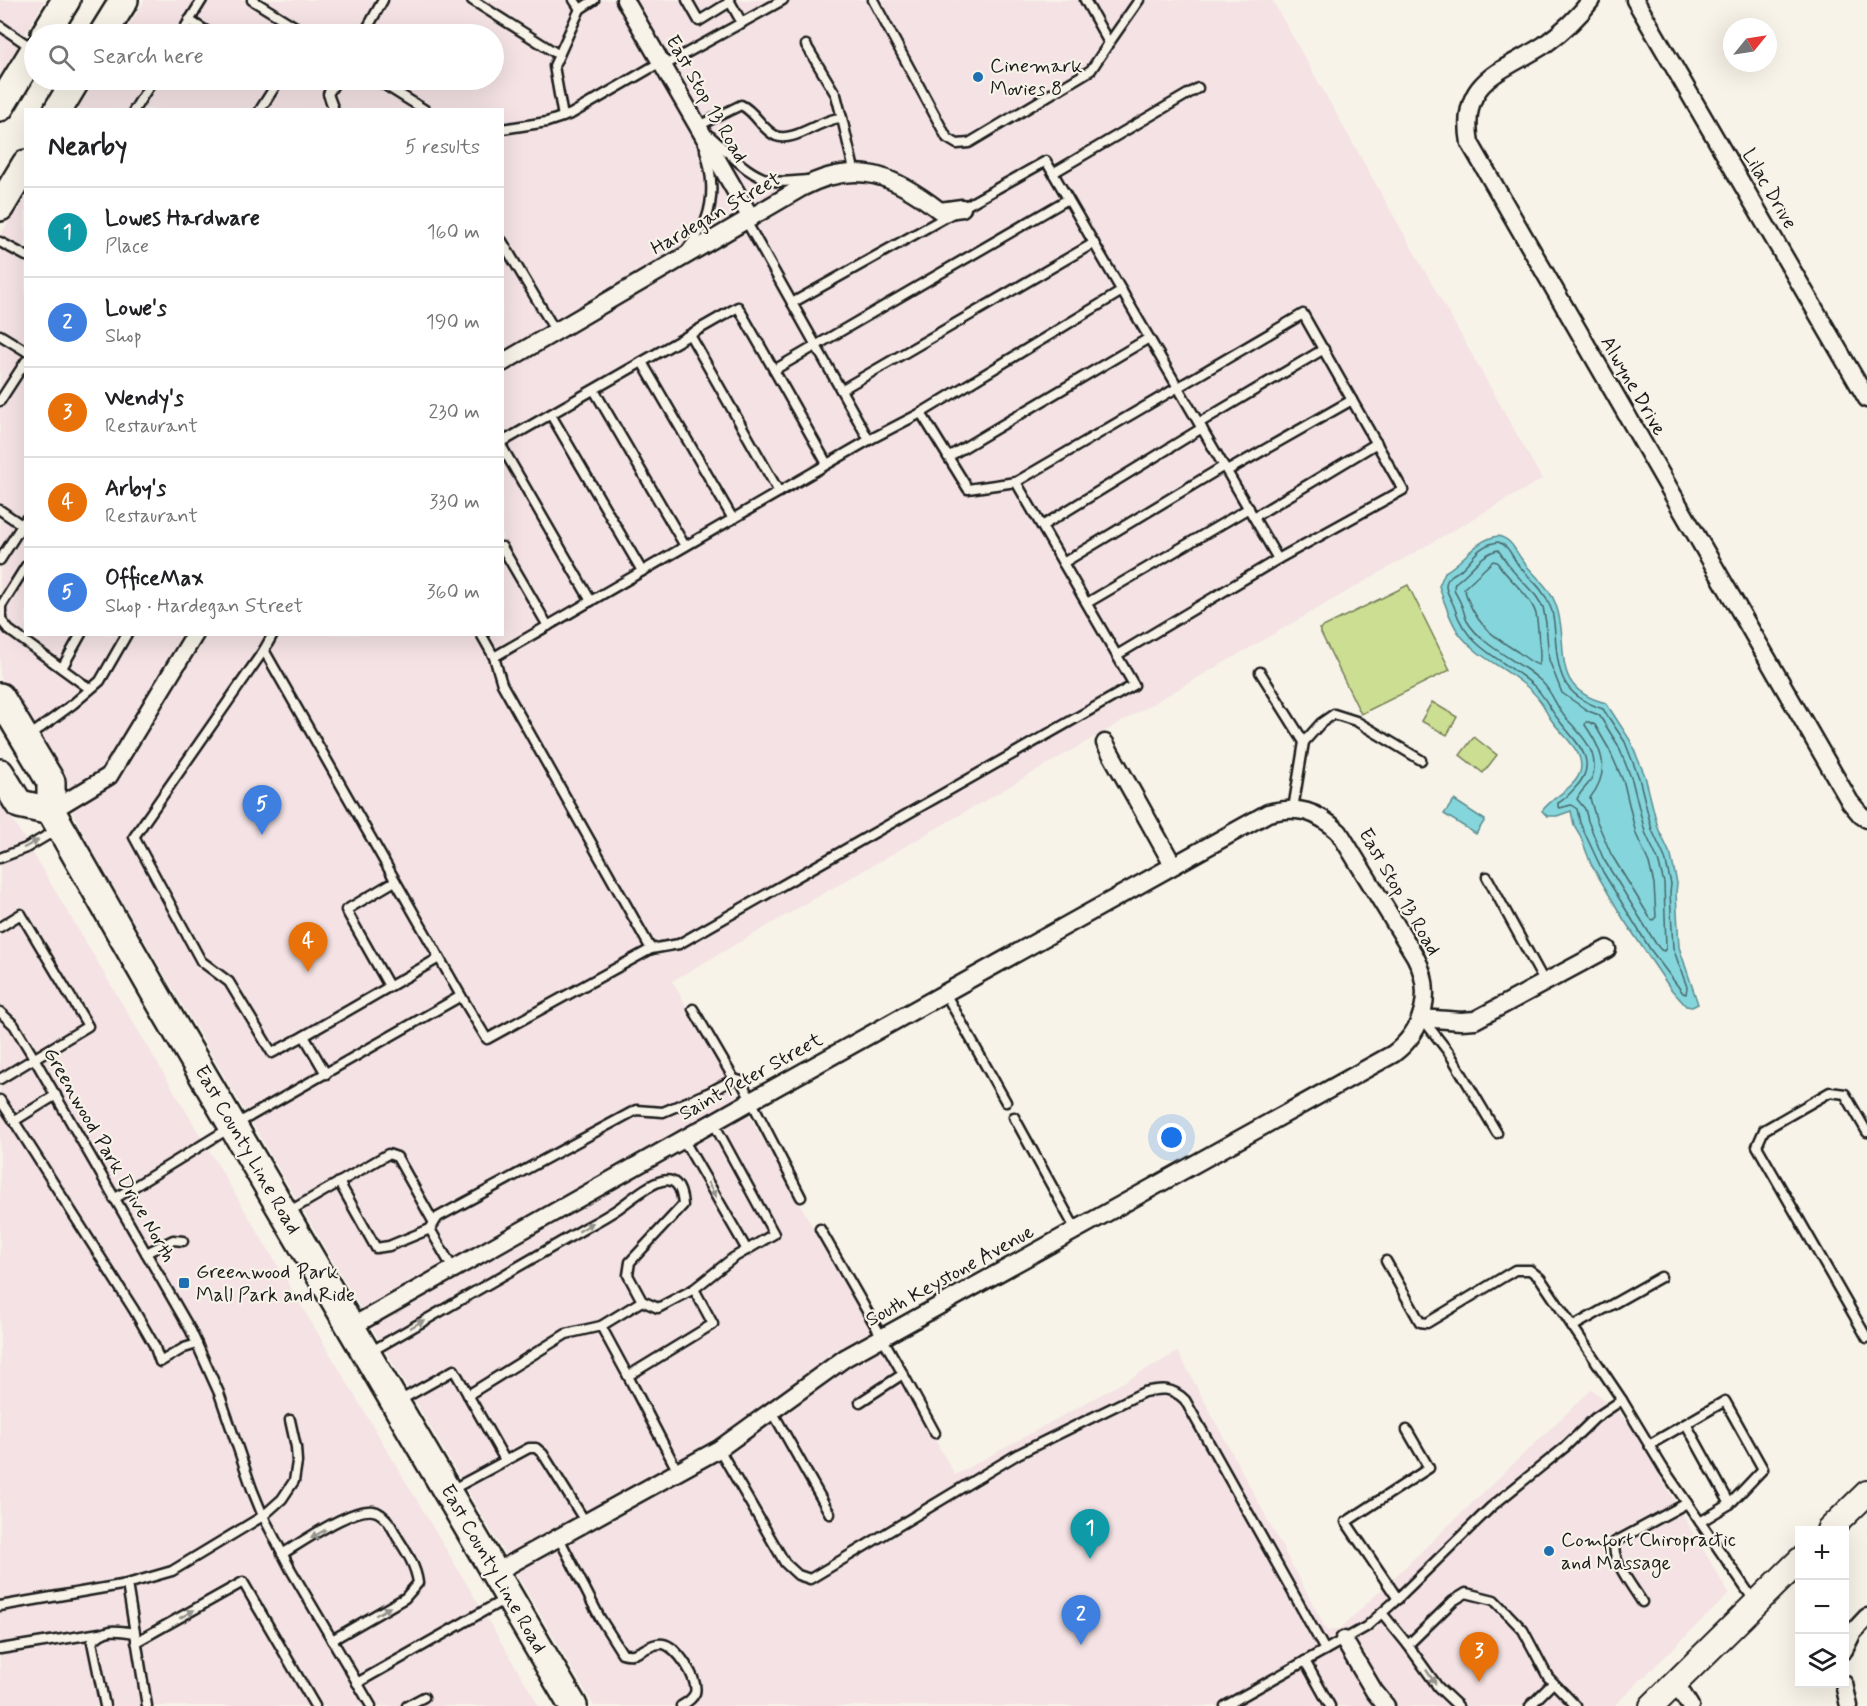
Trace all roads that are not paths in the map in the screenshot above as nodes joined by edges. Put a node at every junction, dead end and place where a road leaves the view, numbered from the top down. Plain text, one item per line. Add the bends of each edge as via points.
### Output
1 (66, 0) edge
2 (124, 0) edge
3 (202, 0) edge
4 (383, 0) edge
5 (472, 0) edge
6 (574, 0) edge
7 (594, 0) edge
8 (625, 0) edge
9 (687, 0) edge
10 (783, 0) edge
11 (874, 0) edge
12 (1085, 0) edge
13 (1139, 0) edge
14 (1591, 0) edge
15 (1635, 0) edge
16 (729, 1) edge
17 (258, 2) edge
18 (580, 9) junction
19 (189, 20) junction
20 (742, 22) junction
21 (51, 24) edge
22 (109, 24) edge
23 (187, 24) edge
24 (196, 24) edge
25 (292, 24) edge
26 (370, 24) edge
27 (0, 27) edge
28 (24, 43) edge
29 (1109, 43) junction
30 (806, 45) dead end
31 (560, 55) junction
32 (662, 64) junction
33 (24, 67) edge
34 (1198, 88) dead end
35 (70, 90) edge
36 (147, 90) edge
37 (273, 90) edge
38 (331, 90) edge
39 (393, 90) edge
40 (0, 107) edge
41 (59, 108) edge
42 (135, 108) edge
43 (262, 108) edge
44 (333, 108) edge
45 (422, 108) edge
46 (563, 117) junction
47 (842, 118) junction
48 (698, 126) junction
49 (504, 129) edge
50 (24, 167) edge
51 (1053, 173) junction
52 (855, 174) junction
53 (821, 180) junction
54 (1068, 199) junction
55 (0, 207) edge
56 (962, 208) junction
57 (748, 220) junction
58 (0, 242) edge
59 (1094, 243) junction
60 (504, 244) edge
61 (24, 255) edge
62 (680, 260) junction
63 (1122, 291) junction
64 (792, 303) junction
65 (556, 332) junction
66 (0, 335) edge
67 (690, 335) junction
68 (1149, 338) junction
69 (816, 346) junction
70 (1324, 349) junction
71 (24, 350) edge
72 (504, 362) edge
73 (642, 362) junction
74 (24, 365) edge
75 (774, 370) junction
76 (1178, 387) junction
77 (594, 390) junction
78 (841, 390) junction
79 (1867, 399) edge
80 (0, 400) edge
81 (1352, 400) junction
82 (921, 413) junction
83 (551, 415) junction
84 (1201, 426) junction
85 (869, 440) junction
86 (504, 441) edge
87 (1377, 443) junction
88 (504, 450) edge
89 (948, 457) junction
90 (826, 464) junction
91 (1226, 469) junction
92 (1017, 482) junction
93 (779, 492) junction
94 (1249, 508) junction
95 (0, 510) edge
96 (1254, 517) junction
97 (733, 519) junction
98 (23, 522) edge
99 (1042, 526) junction
100 (685, 546) junction
101 (504, 550) edge
102 (1278, 559) junction
103 (0, 560) edge
104 (1063, 563) junction
105 (24, 569) edge
106 (642, 571) junction
107 (591, 601) junction
108 (1087, 603) junction
109 (548, 626) junction
110 (80, 636) edge
111 (126, 636) edge
112 (194, 636) edge
113 (272, 636) edge
114 (482, 636) edge
115 (264, 650) junction
116 (1117, 655) junction
117 (494, 657) junction
118 (62, 668) junction
119 (1260, 672) dead end
120 (90, 689) junction
121 (0, 697) edge
122 (25, 740) junction
123 (1304, 742) junction
124 (1105, 743) dead end
125 (1421, 760) dead end
126 (0, 773) edge
127 (1300, 810) junction
128 (56, 819) junction
129 (1867, 819) edge
130 (0, 858) edge
131 (1173, 865) junction
132 (1487, 877) dead end
133 (395, 881) junction
134 (0, 927) edge
135 (651, 949) junction
136 (1607, 949) dead end
137 (439, 958) junction
138 (1545, 983) junction
139 (389, 986) junction
140 (945, 993) junction
141 (461, 996) junction
142 (693, 1009) dead end
143 (0, 1012) edge
144 (1422, 1015) junction
145 (304, 1036) junction
146 (34, 1058) junction
147 (326, 1074) junction
148 (0, 1078) edge
149 (734, 1079) junction
150 (56, 1095) junction
151 (0, 1100) edge
152 (751, 1101) junction
153 (1006, 1102) dead end
154 (1014, 1118) dead end
155 (14, 1121) junction
156 (712, 1122) junction
157 (233, 1126) junction
158 (1867, 1132) edge
159 (1497, 1133) dead end
160 (683, 1139) junction
161 (339, 1182) junction
162 (801, 1197) dead end
163 (114, 1199) junction
164 (285, 1214) junction
165 (432, 1226) junction
166 (820, 1228) dead end
167 (1076, 1230) junction
168 (183, 1240) dead end
169 (747, 1250) junction
170 (146, 1253) junction
171 (1386, 1261) dead end
172 (453, 1269) junction
173 (1661, 1277) dead end
174 (694, 1289) junction
175 (642, 1301) junction
176 (601, 1326) junction
177 (351, 1327) junction
178 (1572, 1327) junction
179 (882, 1337) junction
180 (1867, 1338) edge
181 (197, 1344) junction
182 (367, 1353) junction
183 (903, 1374) junction
184 (628, 1376) junction
185 (468, 1395) junction
186 (1623, 1400) junction
187 (860, 1402) dead end
188 (396, 1403) junction
189 (772, 1411) junction
190 (290, 1420) dead end
191 (1686, 1424) junction
192 (1407, 1430) dead end
193 (935, 1433) dead end
194 (1649, 1445) junction
195 (719, 1449) junction
196 (506, 1460) junction
197 (678, 1472) junction
198 (448, 1492) junction
199 (1867, 1493) edge
200 (1687, 1503) junction
201 (1730, 1504) junction
202 (830, 1514) dead end
203 (263, 1516) junction
204 (1700, 1522) junction
205 (586, 1523) junction
206 (1833, 1526) edge
207 (560, 1538) junction
208 (282, 1554) junction
209 (1795, 1565) edge
210 (496, 1572) junction
211 (127, 1584) junction
212 (510, 1596) junction
213 (1398, 1599) junction
214 (1642, 1602) dead end
215 (1756, 1603) junction
216 (0, 1606) edge
217 (1382, 1613) junction
218 (1867, 1617) edge
219 (100, 1633) junction
220 (136, 1638) junction
221 (332, 1640) junction
222 (1344, 1640) junction
223 (1849, 1641) edge
224 (1408, 1645) junction
225 (0, 1649) edge
226 (1325, 1650) junction
227 (1305, 1661) junction
228 (1675, 1682) junction
229 (357, 1683) junction
230 (1553, 1683) junction
231 (1845, 1688) edge
232 (424, 1697) dead end
233 (105, 1706) edge
234 (147, 1706) edge
235 (315, 1706) edge
236 (371, 1706) edge
237 (407, 1706) edge
238 (573, 1706) edge
239 (681, 1706) edge
240 (1225, 1706) edge
241 (1330, 1706) edge
242 (1386, 1706) edge
243 (1458, 1706) edge
244 (1530, 1706) edge
245 (1576, 1706) edge
246 (1652, 1706) edge
247 (1690, 1706) edge
248 (1849, 1706) edge

1 - 21 main road
2 - 22 main road
3 - 19 lane
4 - 26 lane
5 - 31 lane
6 - 18 lane
7 - 18 lane
8 - 32 street, East Stop 13 Road
9 - 16 lane via 699,21
10 - 20 lane
11 - 29 lane via 947,138 957,144 969,143 1091,70
12 - 29 lane
13 - 29 lane
14 - 129 street, Alwyne Drive via 1556,36 1491,76 1479,88 1468,119 1470,143 1850,802
15 - 79 street, Lilac Drive
16 - 20 lane
17 - 25 lane
18 - 31 lane
19 - 23 lane
19 - 24 lane
20 - 32 lane
27 - 28 lane
30 - 47 lane via 836,95
31 - 46 lane via 554,66
32 - 46 lane
32 - 48 street, East Stop 13 Road
33 - 40 main road
34 - 51 lane
35 - 41 main road
36 - 42 lane
37 - 43 lane
38 - 44 lane via 328,94
39 - 45 lane
46 - 49 lane
47 - 48 lane via 778,137 741,105
47 - 52 lane
48 - 53 lane via 760,177 777,181
48 - 57 street, East Stop 13 Road
48 - 62 lane via 713,183 706,222
50 - 55 main road
51 - 54 lane
51 - 56 lane via 1046,161
52 - 53 street, Hardegan Street
52 - 56 street, Hardegan Street via 892,179 940,211
53 - 57 street, Hardegan Street
54 - 59 lane
54 - 69 lane
56 - 64 lane
57 - 62 street, Hardegan Street
57 - 64 lane
58 - 61 lane
59 - 63 lane
59 - 78 lane
60 - 65 lane
62 - 65 street, Hardegan Street
63 - 68 lane
63 - 82 lane
64 - 69 lane
65 - 72 street, Hardegan Street
66 - 71 lane
67 - 73 lane
67 - 75 lane via 738,307
67 - 93 lane
68 - 76 lane
68 - 89 lane
69 - 75 lane
69 - 78 lane
70 - 76 lane via 1304,314
70 - 81 lane
70 - 84 lane
73 - 77 lane
73 - 97 lane
74 - 80 lane
75 - 90 lane
76 - 84 lane
76 - 92 lane
77 - 83 lane
77 - 100 lane
78 - 85 lane
81 - 87 lane
81 - 91 lane
82 - 85 lane
82 - 89 lane
83 - 86 lane
83 - 106 lane
84 - 91 lane
84 - 99 lane
85 - 90 lane
87 - 96 lane
87 - 102 lane via 1403,490
88 - 107 lane
89 - 92 lane via 968,489
90 - 93 lane
91 - 94 lane
91 - 104 lane
92 - 99 lane
93 - 97 lane
94 - 96 lane
94 - 108 lane
95 - 98 lane
96 - 102 lane
97 - 100 lane
98 - 103 lane
99 - 104 lane
100 - 106 lane
101 - 109 lane
102 - 116 lane
104 - 108 lane
105 - 118 lane via 1,606 1,621
106 - 107 lane
107 - 109 lane
108 - 116 lane
109 - 117 lane
110 - 118 lane
111 - 120 lane via 100,681
112 - 128 street via 109,776
113 - 115 lane
114 - 117 lane
115 - 133 lane
115 - 145 lane via 134,837 201,961 229,982 272,1053
116 - 135 lane via 1134,686 679,944
117 - 135 lane via 502,684
118 - 120 lane
119 - 123 lane
120 - 122 lane
121 - 122 main road, East County Line Road
122 - 128 main road, East County Line Road via 51,782
123 - 125 lane via 1334,714 1356,721
123 - 127 lane
124 - 131 street
126 - 128 main road via 19,804
127 - 131 street, Saint Peter Street via 1263,815
127 - 144 street, East Stop 13 Road via 1329,821 1340,832 1415,956 1425,989
130 -> 128 lane via 26,848
128 - 157 main road, East County Line Road
131 - 140 street, Saint Peter Street
132 - 138 lane
133 - 137 lane
133 - 139 lane via 346,910
134 - 146 lane via 21,914 88,1026
135 - 141 lane via 487,1039
136 - 138 street
137 - 139 lane
137 - 141 lane
138 - 144 street via 1475,1020
139 - 145 lane
140 - 152 street, Saint Peter Street
140 - 153 lane
141 - 147 lane
142 - 149 lane
143 - 146 lane, Greenwood Park Drive North via 14,1025
144 - 159 lane
144 - 167 street, South Keystone Avenue via 1409,1038 1393,1054
145 - 147 lane
146 - 148 lane
146 - 150 lane, Greenwood Park Drive North
147 - 157 lane
149 - 152 lane via 741,1081
149 - 165 lane via 663,1112 636,1110 438,1217
150 - 155 lane
150 - 163 lane, Greenwood Park Drive North
151 - 155 lane
152 - 156 street, Saint Peter Street
152 - 162 lane
154 - 167 lane
155 - 181 lane via 134,1310 160,1362
156 - 160 street, Saint Peter Street
156 - 169 lane via 774,1234
157 - 163 lane
157 - 164 main road, East County Line Road
158 - 180 lane via 1845,1094 1830,1092 1764,1131 1757,1146
160 -> 169 lane
160 - 172 street, Saint Peter Street
161 - 164 lane
161 - 165 lane via 376,1248
161 - 165 lane via 388,1154 397,1157
163 - 170 lane, Greenwood Park Drive North
164 - 177 main road, East County Line Road
165 - 172 lane
166 - 179 lane
167 - 179 street, South Keystone Avenue
168 - 170 lane via 173,1240
169 - 174 lane
170 - 181 lane, Greenwood Park Drive North
171 - 178 lane via 1420,1322 1427,1323 1515,1270 1530,1270 1540,1278
172 - 177 street, Saint Peter Street
173 - 178 lane
174 - 175 lane via 658,1308
174 - 184 lane via 713,1324
175 - 176 lane
182 -> 175 lane via 664,1180 682,1192 683,1205 630,1262 628,1275
176 - 184 lane
176 - 185 lane via 566,1334
177 - 182 main road, East County Line Road
178 - 186 lane
179 - 183 lane
179 - 189 street, South Keystone Avenue via 845,1358
181 - 203 lane, Greenwood Park Drive North
182 - 188 main road, East County Line Road
183 - 187 lane
183 - 193 lane
184 - 197 lane
185 - 188 lane via 454,1370
185 - 196 lane
186 - 194 lane
186 - 213 lane via 1595,1418 1491,1507
188 - 198 main road, East County Line Road
189 - 195 street, South Keystone Avenue
189 - 202 lane
190 - 203 lane via 297,1462 294,1481
191 - 194 lane
191 - 201 lane
191 - 201 lane via 1725,1401 1763,1468
192 - 213 lane via 1429,1468 1346,1522
194 - 200 lane
195 - 197 street, South Keystone Avenue
195 - 226 lane via 785,1563 798,1575 810,1579 1018,1454 1144,1392 1162,1387 1177,1392 1185,1400
196 - 198 lane
196 - 205 lane via 536,1448
197 - 205 street, South Keystone Avenue
198 - 210 main road, East County Line Road
199 - 206 main road
200 - 204 lane
200 - 214 lane via 1615,1542 1612,1550 1616,1560
201 - 204 lane
203 - 208 lane, Greenwood Park Drive North
203 - 211 lane via 172,1571
204 - 215 lane
205 - 207 street, South Keystone Avenue
207 - 210 street, South Keystone Avenue
207 - 239 lane via 622,1653 636,1654 662,1644 669,1646 684,1663 695,1687 692,1699
208 - 221 lane, Greenwood Park Drive North
221 -> 208 lane via 405,1598 417,1583 416,1572 387,1520 377,1512 358,1511
209 - 215 main road
210 - 212 main road, East County Line Road
211 - 216 lane
211 - 220 lane
212 - 229 lane
212 - 238 main road, East County Line Road
213 - 217 lane
215 - 228 main road
217 - 222 lane
217 - 224 lane
218 - 223 street
219 - 220 lane via 115,1630
219 - 225 lane
219 - 233 lane via 92,1642
220 - 234 lane
220 -> 235 lane via 243,1582
221 - 229 lane, Greenwood Park Drive North
222 - 226 lane
222 - 242 street
224 - 230 lane via 1453,1601 1466,1593 1483,1596 1494,1600 1523,1630
224 -> 243 lane via 1438,1687
226 - 227 lane
227 - 240 lane
227 - 241 lane
228 - 246 main road
228 - 247 street
229 - 236 lane, Greenwood Park Drive North
230 - 244 lane
230 - 245 lane
231 - 248 street
232 - 237 lane

